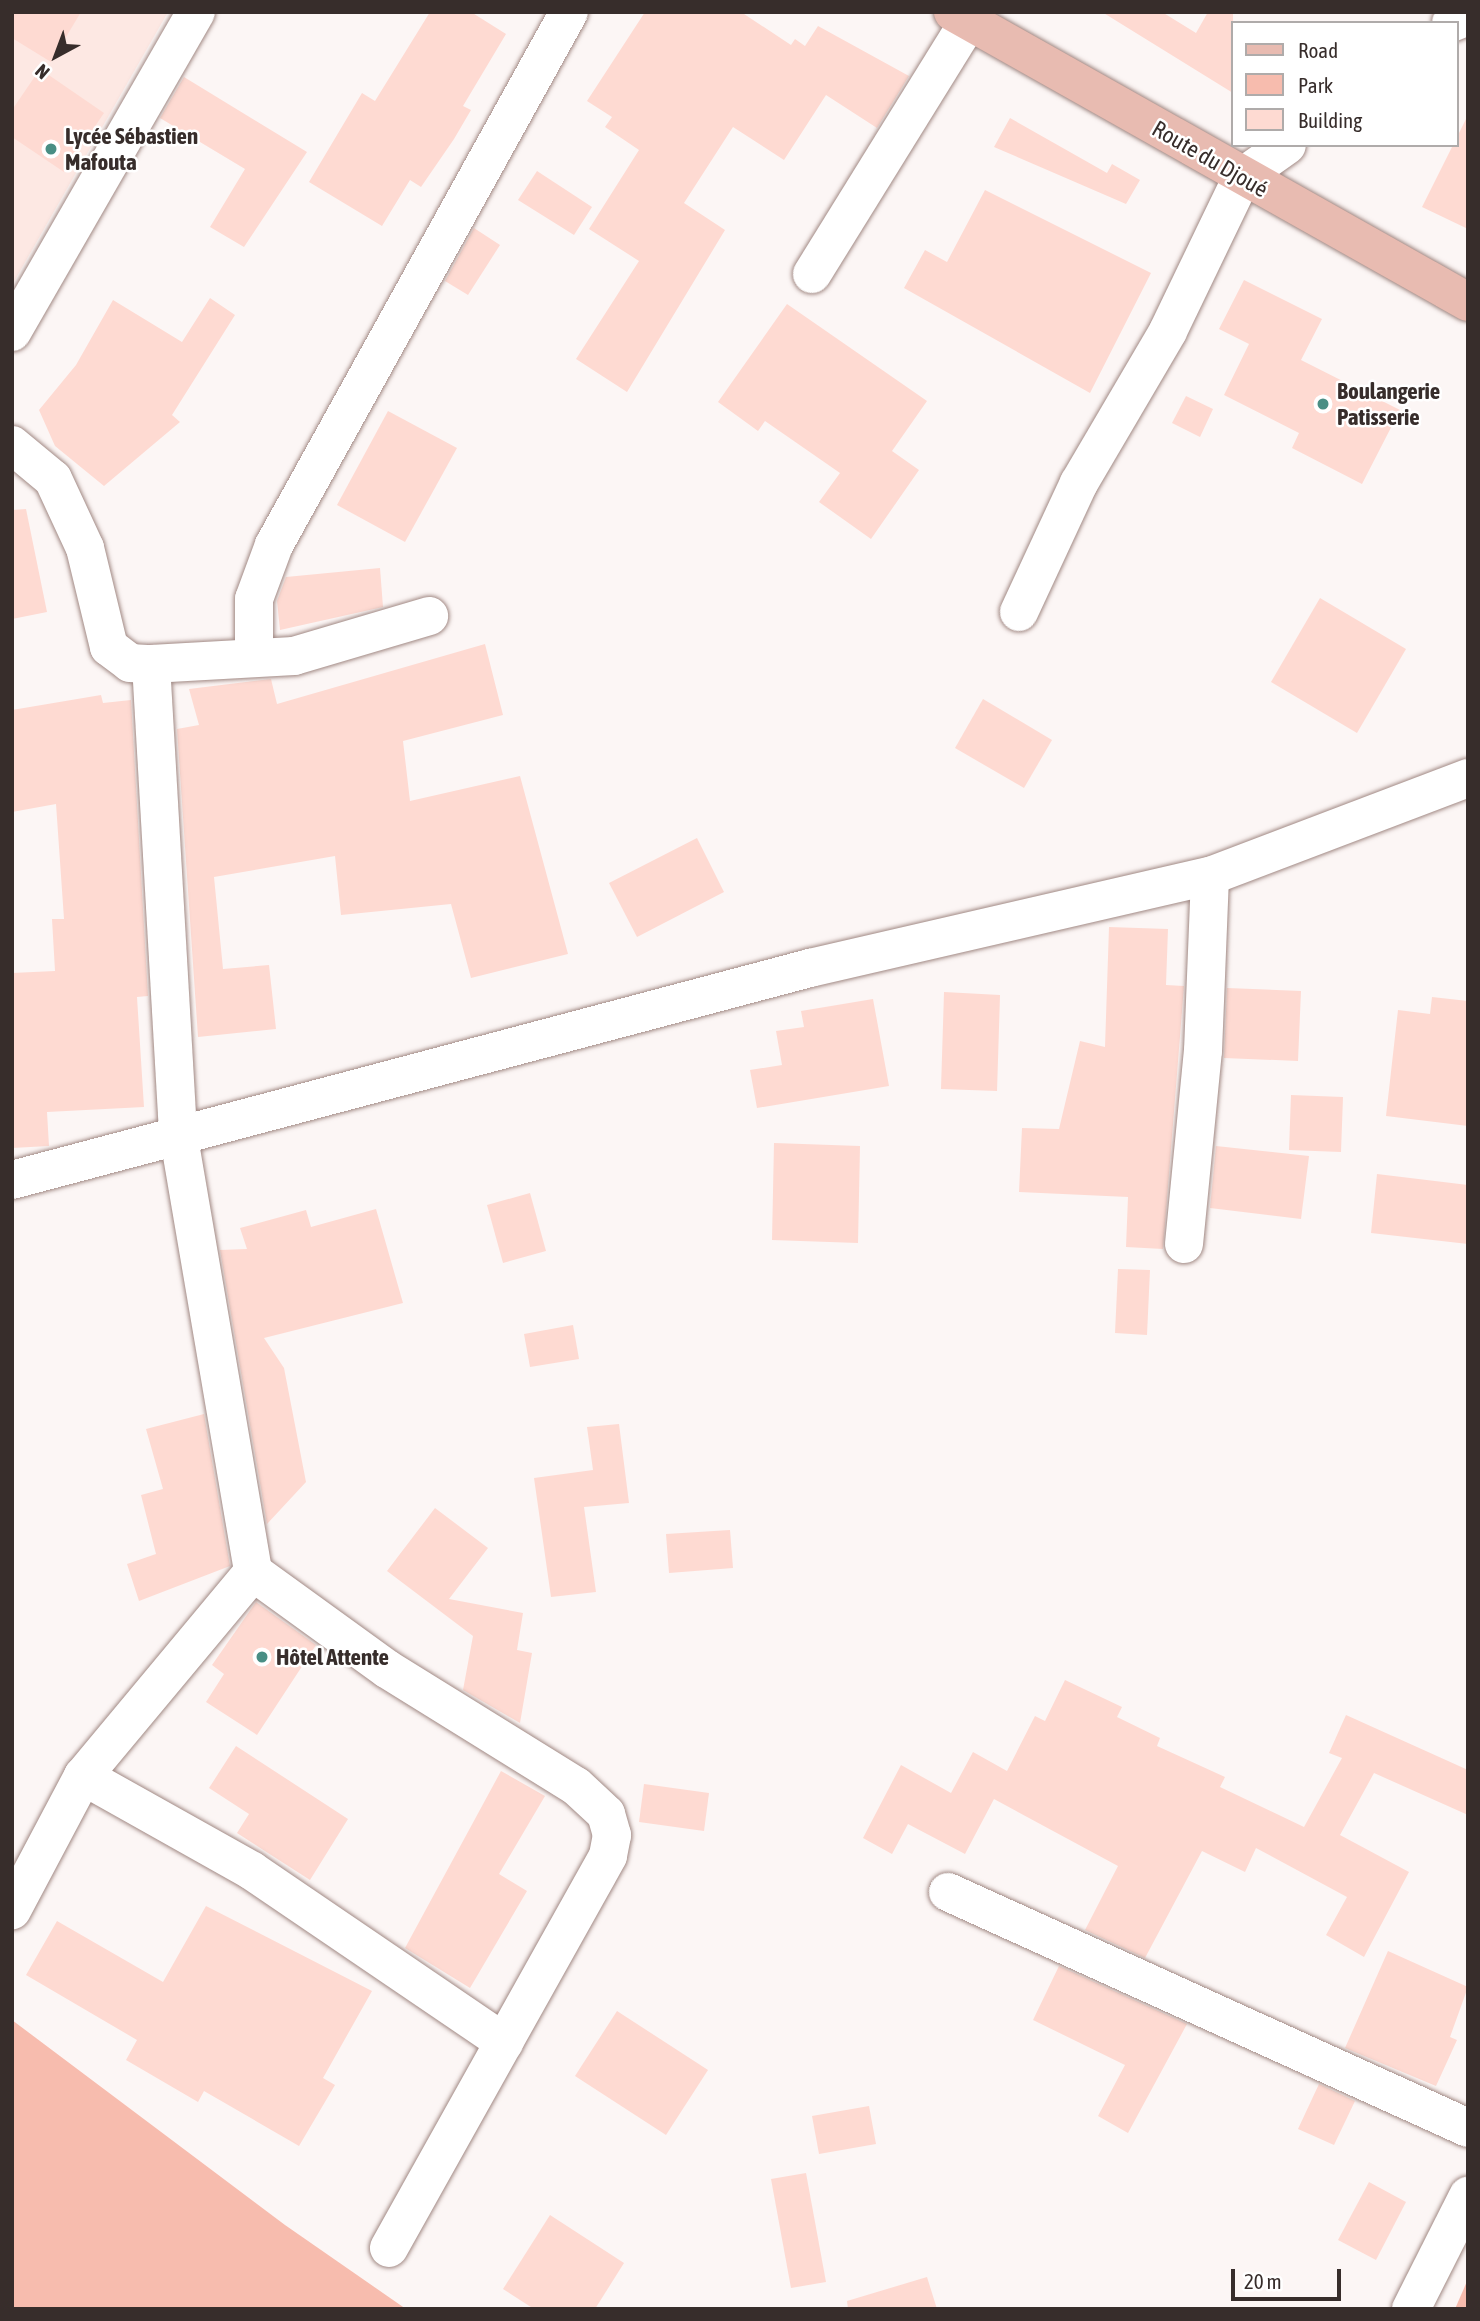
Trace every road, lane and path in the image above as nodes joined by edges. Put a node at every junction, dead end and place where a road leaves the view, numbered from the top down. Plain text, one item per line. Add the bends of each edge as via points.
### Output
1 (196, 12) edge
2 (569, 12) edge
3 (961, 17) edge
4 (1284, 147) edge
5 (1242, 177) junction
6 (812, 274) dead end
7 (1468, 302) edge
8 (12, 332) edge
9 (12, 445) edge
10 (1019, 611) dead end
11 (429, 615) dead end
12 (254, 657) junction
13 (151, 664) junction
14 (1468, 778) edge
15 (1210, 877) junction
16 (178, 1132) junction
17 (12, 1180) edge
18 (1184, 1244) dead end
19 (253, 1572) junction
20 (83, 1776) junction
21 (948, 1892) dead end
22 (12, 1910) edge
23 (504, 2042) junction
24 (1468, 2128) edge
25 (1468, 2196) edge
26 (389, 2248) dead end
27 (1411, 2309) edge

1 - 8 street
2 - 12 street via 274,545 254,600
3 - 5 main road, Route du Djoué
3 - 6 street
4 - 5 street
5 - 7 main road, Route du Djoué
5 - 10 street via 1168,331 1079,483
9 - 13 street via 53,479 85,548 109,647 130,663
11 - 12 street via 294,656
12 - 13 street
13 - 16 street
14 - 15 street
15 - 16 street via 810,968
15 - 18 street via 1203,1051
16 - 17 street
16 - 19 street
19 - 20 street
19 - 23 street via 387,1669 576,1786 606,1814 608,1856
20 - 22 street
20 - 23 street via 252,1871
21 - 24 street
23 - 26 street
25 - 27 street

